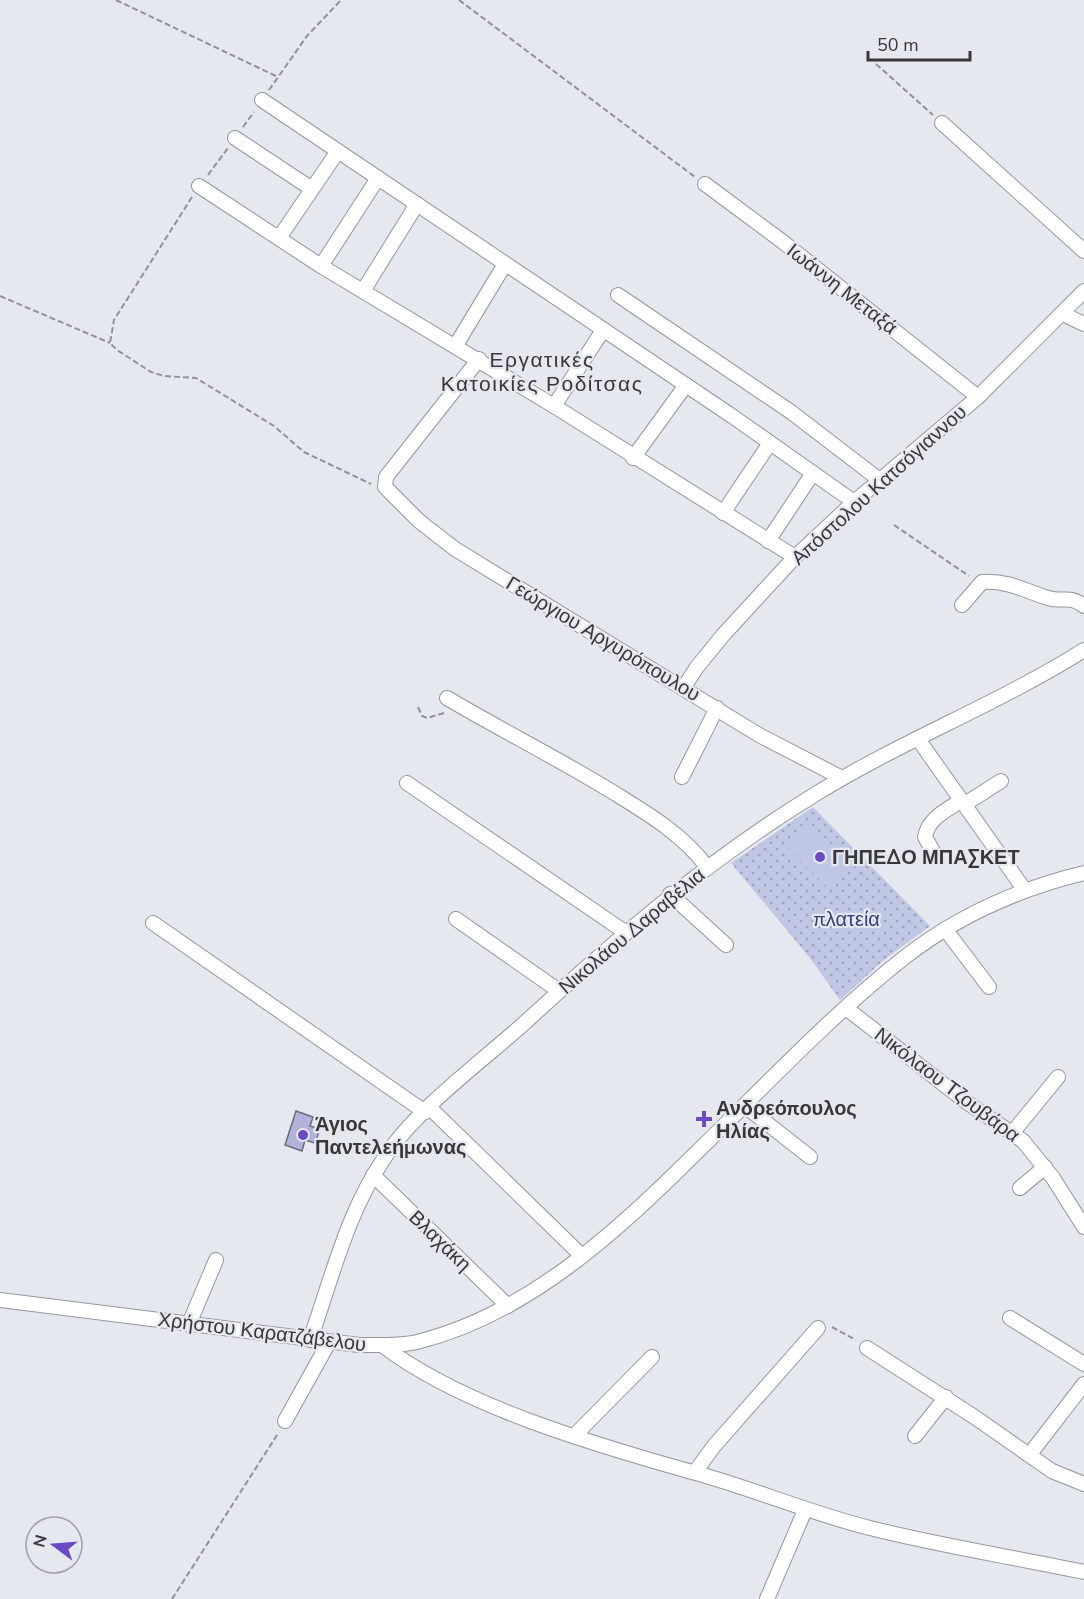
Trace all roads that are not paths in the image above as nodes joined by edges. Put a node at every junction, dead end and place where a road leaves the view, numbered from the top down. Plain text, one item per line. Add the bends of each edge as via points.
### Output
1 (262, 100) road end
2 (942, 123) road end
3 (235, 138) road end
4 (338, 151) junction
5 (378, 178) junction
6 (705, 184) road end
7 (199, 186) road end
8 (312, 189) junction
9 (417, 204) junction
10 (279, 238) junction
11 (1084, 251) edge
12 (505, 264) junction
13 (321, 266) junction
14 (363, 291) junction
15 (1084, 291) edge
16 (618, 295) dead end
17 (1063, 314) junction
18 (1084, 324) edge
19 (603, 330) junction
20 (456, 345) junction
21 (479, 359) junction
22 (686, 385) junction
23 (978, 397) junction
24 (554, 406) junction
25 (770, 443) junction
26 (633, 458) junction
27 (813, 473) junction
28 (881, 481) junction
29 (854, 502) junction
30 (723, 513) junction
31 (768, 541) junction
32 (795, 557) junction
33 (962, 605) dead end
34 (1084, 606) edge
35 (1084, 650) edge
36 (684, 687) junction
37 (452, 701) road end
38 (717, 708) junction
39 (918, 739) junction
40 (682, 777) dead end
41 (842, 778) junction
42 (1001, 781) dead end
43 (407, 783) dead end
44 (963, 802) junction
45 (935, 855) dead end
46 (707, 867) junction
47 (1084, 873) edge
48 (1024, 889) junction
49 (670, 894) junction
50 (456, 919) dead end
51 (153, 923) dead end
52 (945, 929) junction
53 (625, 932) junction
54 (726, 945) dead end
55 (989, 987) dead end
56 (559, 991) junction
57 (846, 1008) junction
58 (1058, 1077) dead end
59 (745, 1106) junction
60 (428, 1110) junction
61 (1013, 1132) junction
62 (810, 1158) dead end
63 (1045, 1167) junction
64 (373, 1175) junction
65 (1020, 1188) dead end
66 (1084, 1227) edge
67 (582, 1256) junction
68 (216, 1260) dead end
69 (0, 1300) edge
70 (508, 1306) junction
71 (1010, 1318) dead end
72 (189, 1324) junction
73 (818, 1328) road end
74 (310, 1340) junction
75 (329, 1342) junction
76 (382, 1346) junction
77 (867, 1348) road end
78 (652, 1357) dead end
79 (1084, 1364) edge
80 (1084, 1384) edge
81 (946, 1397) junction
82 (285, 1421) road end
83 (574, 1436) junction
84 (915, 1436) dead end
85 (1030, 1454) junction
86 (695, 1472) junction
87 (1084, 1484) edge
88 (805, 1510) junction
89 (1084, 1572) edge
90 (767, 1599) edge

1 - 4 street
2 - 11 street
3 - 8 street
4 - 5 street
4 - 8 street
5 - 9 street
5 - 13 street
6 - 23 street, Ιωάννη Μεταξά
7 - 10 street
8 - 10 street
9 - 12 street
9 - 14 street
10 - 13 street
12 - 19 street
12 - 20 street
13 - 14 street
14 - 20 street
15 - 17 street, Απόστολου Κατσόγιαννου
16 - 28 street via 791,412
17 - 18 street
17 - 23 street, Απόστολου Κατσόγιαννου
19 - 22 street
19 - 24 street
20 - 21 street
21 - 24 street
21 - 36 street, Γεώργιου Αργυρόπουλου via 386,482 420,521 454,549
22 - 25 street
22 - 26 street
23 - 28 street, Απόστολου Κατσόγιαννου
24 - 26 street
25 - 27 street
25 - 30 street
26 - 30 street
27 - 29 street
27 - 31 street
28 - 29 street, Απόστολου Κατσόγιαννου
29 - 32 street, Απόστολου Κατσόγιαννου
30 - 31 street
31 - 32 street
32 - 36 street, Απόστολου Κατσόγιαννου via 724,634
33 - 34 street via 982,582 1009,583 1050,599 1068,597
35 - 39 street, Νικολάου Δαραβέλια
36 - 38 street, Γεώργιου Αργυρόπουλου
37 - 46 street via 561,761 661,823
38 - 40 street
38 - 41 street, Γεώργιου Αργυρόπουλου via 759,735
39 - 41 street, Νικολάου Δαραβέλια
39 - 44 street
41 - 46 street, Νικολάου Δαραβέλια
42 - 44 street
43 - 53 street
44 - 45 street via 934,819 926,829 925,837
44 - 48 street
46 - 49 street, Νικολάου Δαραβέλια
47 - 48 street, Χρήστου Καρατζάβελου
48 - 52 street, Χρήστου Καρατζάβελου
49 - 53 street, Νικολάου Δαραβέλια
49 - 54 street
50 - 56 street
51 - 60 street
52 - 55 street
52 - 57 street, Χρήστου Καρατζάβελου
53 - 56 street, Νικολάου Δαραβέλια
56 - 60 street, Νικολάου Δαραβέλια
57 - 59 street, Χρήστου Καρατζάβελου
57 - 61 street, Νικόλαου Τζουβάρα via 965,1101
58 - 61 street
59 - 62 street
59 - 67 street, Χρήστου Καρατζάβελου via 626,1221
60 - 64 street, Νικολάου Δαραβέλια via 397,1139
60 - 67 street
61 - 63 street, Νικόλαου Τζουβάρα
63 - 65 street
63 - 66 street, Νικόλαου Τζουβάρα
64 - 70 street, Βλαχάκη
64 - 74 street, Νικολάου Δαραβέλια via 347,1229
67 - 70 street, Χρήστου Καρατζάβελου
68 - 72 street
69 - 72 street, Χρήστου Καρατζάβελου
70 - 76 street, Χρήστου Καρατζάβελου via 449,1332
71 - 79 street
72 - 74 street, Χρήστου Καρατζάβελου
73 - 86 street
74 - 75 street, Χρήστου Καρατζάβελου
75 - 76 street, Χρήστου Καρατζάβελου
75 - 82 street
76 - 83 street via 453,1387
77 - 81 street
78 - 83 street
80 - 85 street
81 - 84 street
81 - 85 street
83 - 86 street
85 - 87 street via 1052,1471
86 - 88 street
88 - 89 street via 909,1538
88 - 90 street

